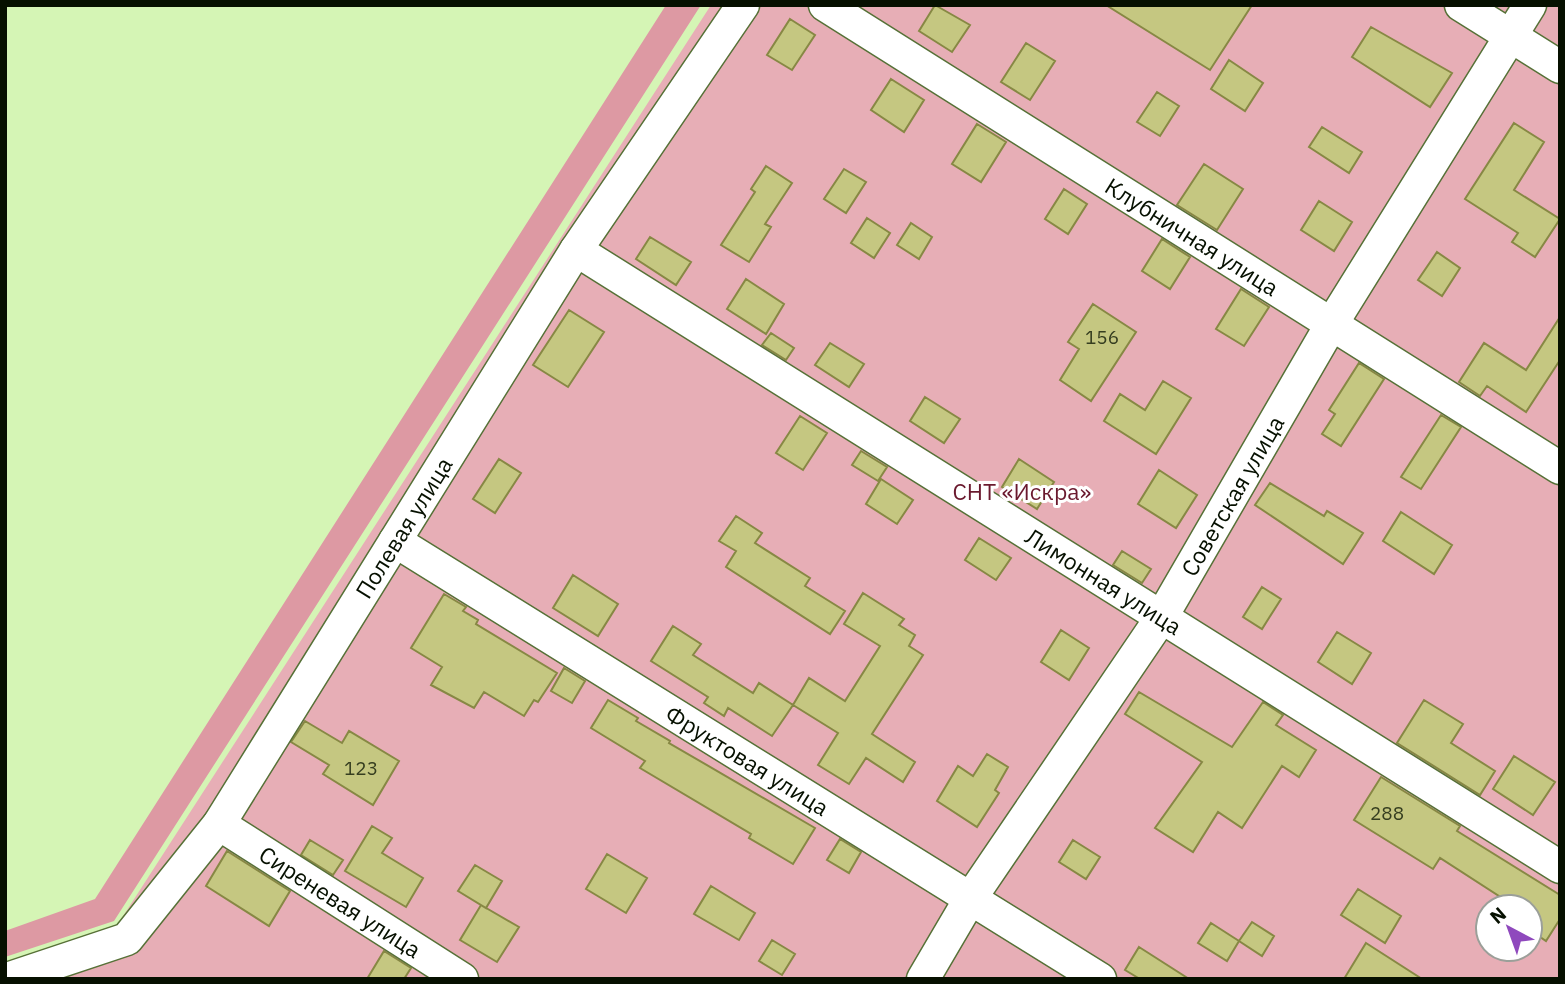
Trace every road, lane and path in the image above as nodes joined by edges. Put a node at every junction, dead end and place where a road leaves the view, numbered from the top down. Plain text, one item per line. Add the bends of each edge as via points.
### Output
1 (743, 5) edge
2 (825, 5) edge
3 (1461, 5) edge
4 (1530, 5) edge
5 (1510, 36) junction
6 (1560, 67) edge
7 (576, 250) junction
8 (1331, 325) junction
9 (1560, 468) edge
10 (394, 541) junction
11 (1161, 618) junction
12 (219, 824) junction
13 (1560, 867) edge
14 (970, 900) junction
15 (7, 979) edge
16 (462, 979) edge
17 (923, 979) edge
18 (1100, 979) edge

1 - 7 street, Полевая улица
2 - 8 street, Клубничная улица
3 - 5 street
4 - 5 street, Советская улица
5 - 6 street
5 - 8 street, Советская улица
7 - 10 street, Полевая улица
7 - 11 street, Лимонная улица
8 - 9 street, Клубничная улица
8 - 11 street, Советская улица
10 - 12 street, Полевая улица
10 - 14 street, Фруктовая улица
11 - 13 street, Лимонная улица
11 - 14 street, Советская улица
12 - 15 street, Полевая улица via 127,939
12 - 16 street, Сиреневая улица
14 - 17 street, Советская улица
14 - 18 street, Фруктовая улица

